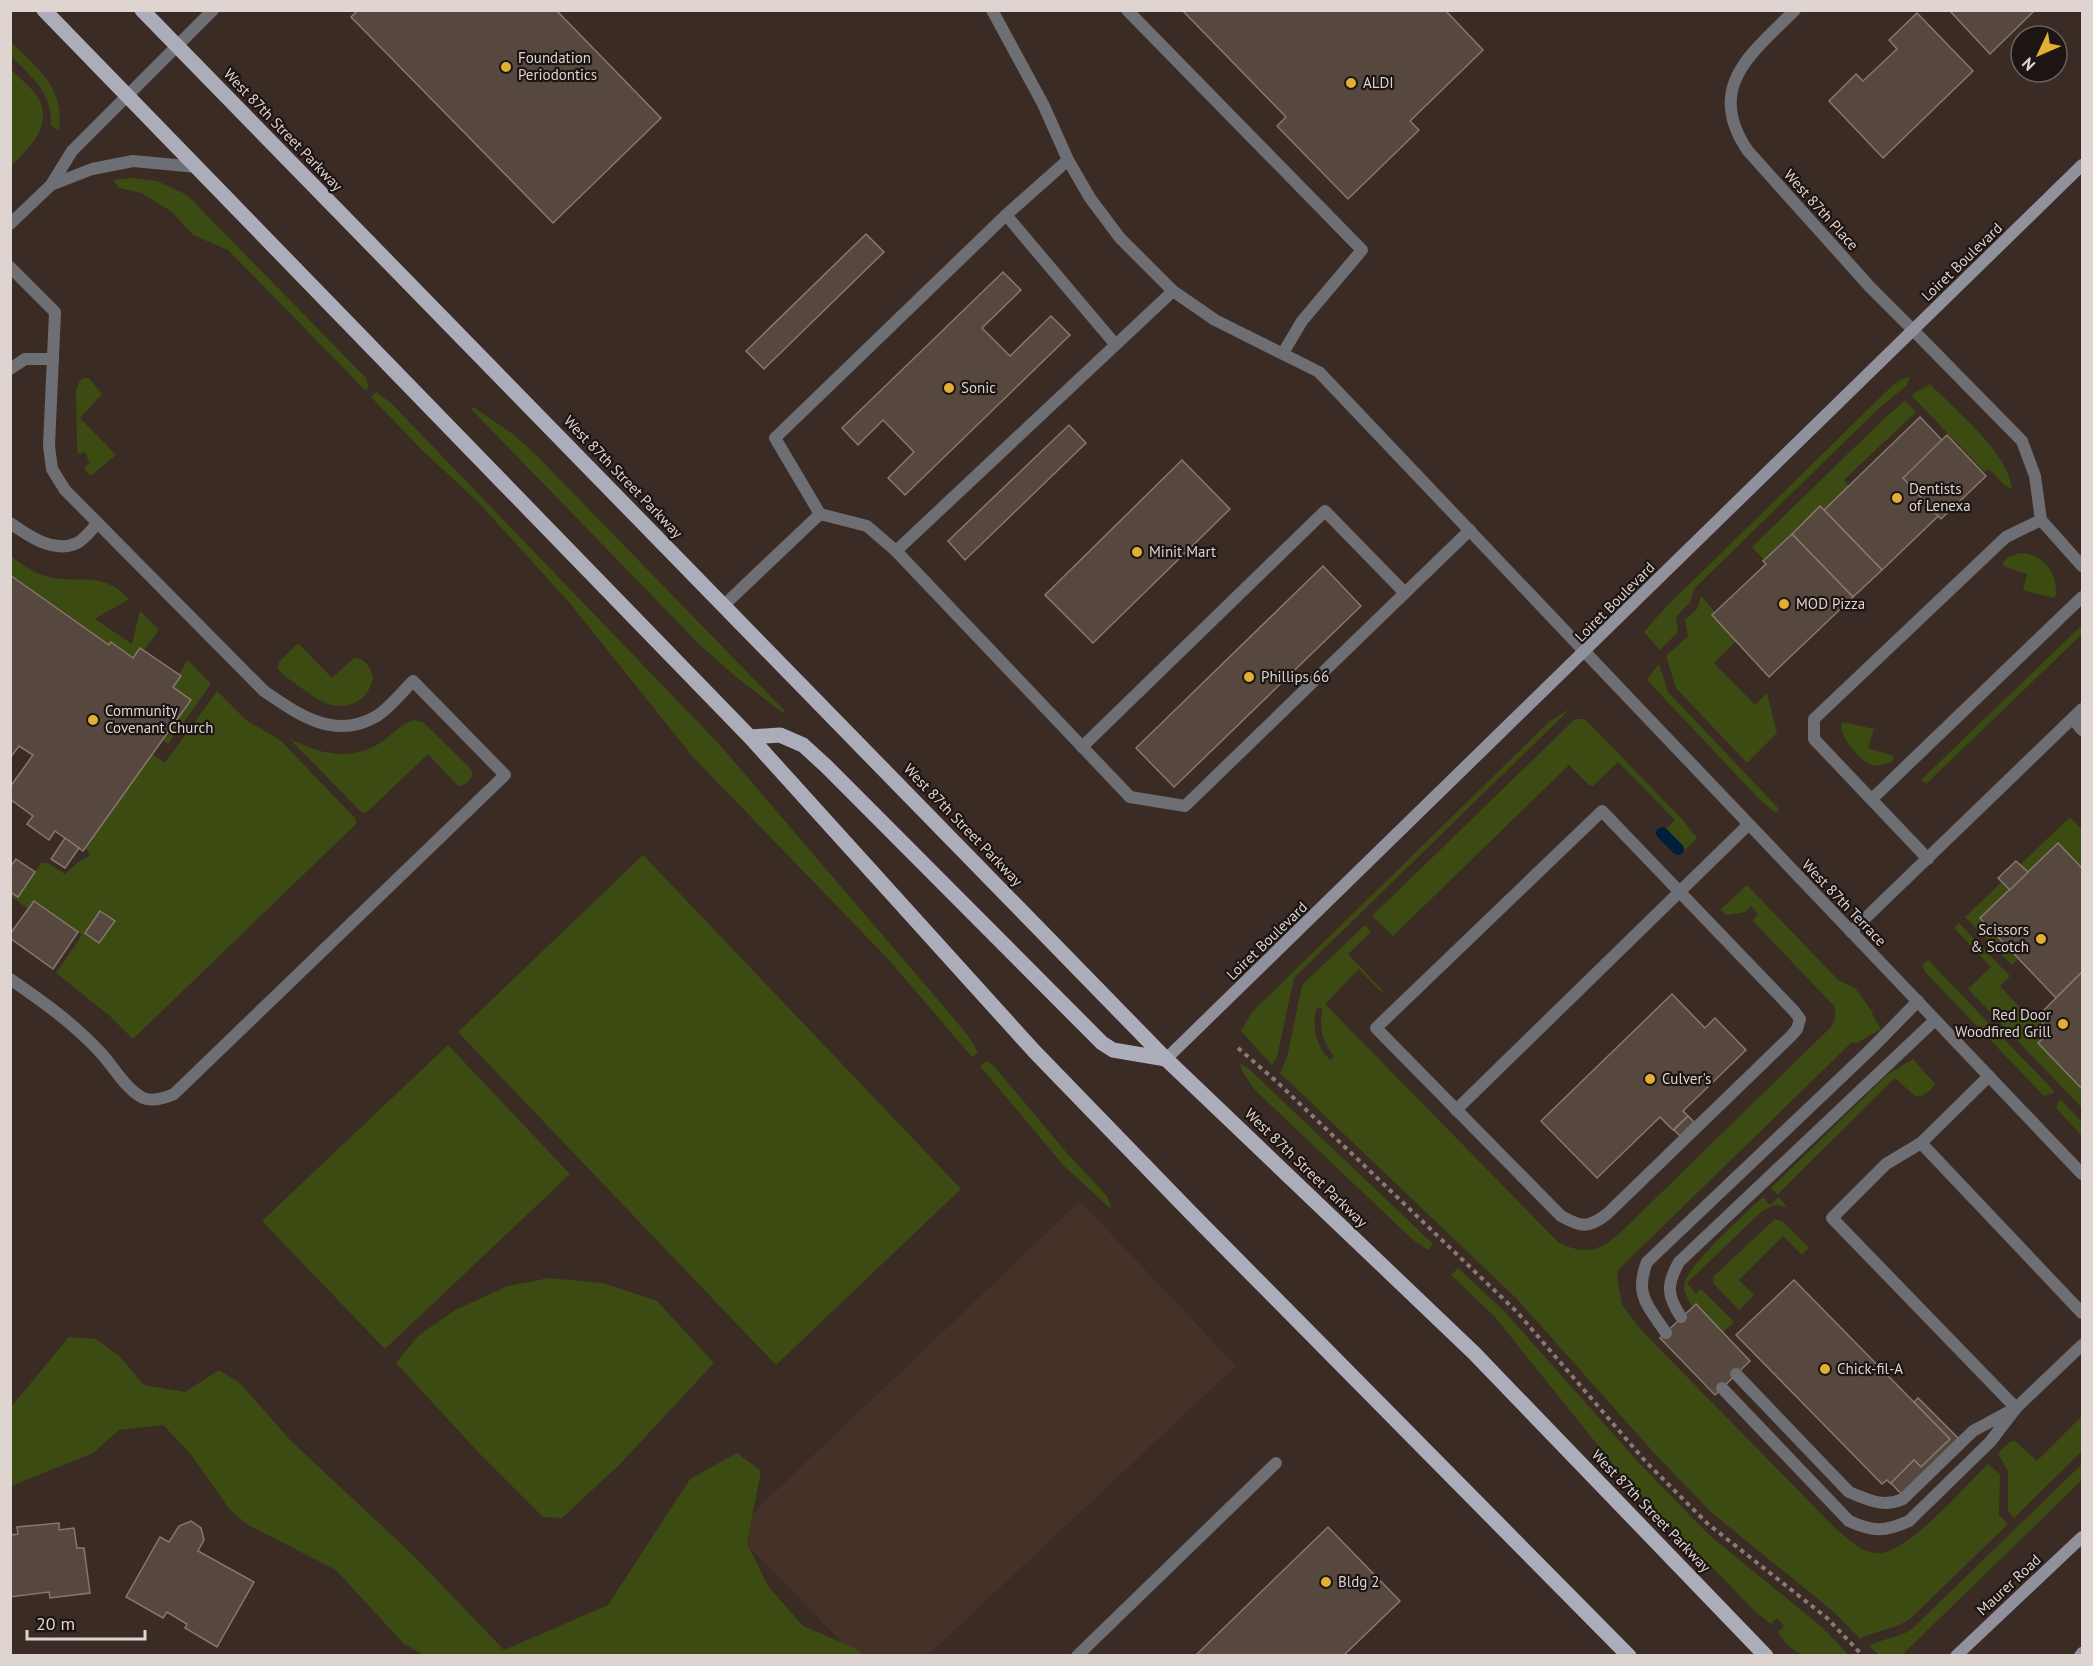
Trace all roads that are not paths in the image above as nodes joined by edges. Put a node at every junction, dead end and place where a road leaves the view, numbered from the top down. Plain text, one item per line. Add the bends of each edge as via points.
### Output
1 (44, 10) edge
2 (142, 10) edge
3 (213, 10) edge
4 (992, 10) edge
5 (1127, 10) edge
6 (1796, 10) edge
7 (177, 46) junction
8 (127, 96) junction
9 (1068, 160) junction
10 (2082, 165) edge
11 (197, 167) junction
12 (51, 185) junction
13 (1006, 215) junction
14 (10, 224) edge
15 (10, 267) edge
16 (1173, 291) junction
17 (1913, 330) junction
18 (1115, 344) junction
19 (1283, 353) junction
20 (53, 359) junction
21 (10, 369) edge
22 (820, 514) junction
23 (2041, 520) junction
24 (10, 523) edge
25 (98, 523) junction
26 (1470, 530) junction
27 (896, 551) junction
28 (2082, 566) edge
29 (1405, 593) junction
30 (2082, 597) edge
31 (723, 606) junction
32 (1585, 652) junction
33 (2082, 709) edge
34 (2073, 719) junction
35 (2082, 730) edge
36 (750, 737) junction
37 (1082, 747) junction
38 (1872, 799) junction
39 (1748, 825) junction
40 (1928, 859) junction
41 (1680, 892) junction
42 (1851, 932) junction
43 (10, 979) edge
44 (1917, 1001) junction
45 (1935, 1020) junction
46 (1166, 1059) junction
47 (1989, 1076) junction
48 (1456, 1110) junction
49 (1921, 1143) junction
50 (2082, 1174) edge
51 (2082, 1312) edge
52 (1682, 1317) dead end
53 (1666, 1333) dead end
54 (2082, 1344) edge
55 (1736, 1374) dead end
56 (1722, 1388) dead end
57 (2016, 1408) junction
58 (1276, 1463) dead end
59 (2082, 1537) edge
60 (1077, 1656) edge
61 (1629, 1656) edge
62 (1766, 1656) edge
63 (1956, 1656) edge

1 - 8 main road
2 - 7 main road, West 87th Street Parkway
3 - 7 street
4 - 9 street, West 87th Terrace via 1043,104
5 - 19 street via 1362,250 1302,321
6 - 17 street, West 87th Place via 1743,64 1735,78 1730,97 1736,135
7 - 8 street
7 - 31 main road, West 87th Street Parkway
8 - 11 main road
8 - 12 street via 72,151
9 - 13 street
9 - 16 street, West 87th Terrace via 1120,238
10 - 17 street, Loiret Boulevard
11 - 12 street via 133,161 92,169
11 - 36 main road
12 - 14 street
13 - 18 street
13 - 22 street via 774,438
15 - 20 street via 55,312
16 - 18 street
16 - 19 street, West 87th Terrace via 1215,320
17 - 23 street, West 87th Place via 2022,441 2035,476
17 - 32 street, Loiret Boulevard
18 - 27 street
19 - 26 street, West 87th Terrace via 1319,372
20 - 21 street via 25,359
20 - 25 street via 49,446 52,469 65,490
22 - 27 street via 867,526
22 - 31 street
23 - 28 street
23 - 38 street via 2006,537 1814,719 1814,739
24 - 25 street via 38,542 60,546 78,543
25 - 43 street via 264,691 298,714 330,726 352,726 377,716 413,681 505,775 174,1094 159,1100 145,1099 75,1028
26 - 29 street
26 - 32 street, West 87th Terrace
27 - 37 street
29 - 37 street via 1185,806 1130,797
29 - 37 street via 1325,512
30 - 38 street
31 - 46 main road, West 87th Street Parkway
32 - 39 street, West 87th Terrace
32 - 46 street, Loiret Boulevard
33 - 34 street
34 - 35 street
34 - 40 street
36 - 46 main road via 780,735 818,759 1102,1043 1113,1050
36 - 61 main road via 1034,1050
38 - 40 street
39 - 41 street
39 - 42 street, West 87th Terrace
40 - 42 street
41 - 48 street
41 - 48 street via 1602,811 1393,1011 1376,1028
41 - 48 street via 1794,1011 1800,1019 1791,1036 1592,1225 1576,1224 1561,1216
42 - 44 street, West 87th Terrace
44 - 45 street, West 87th Terrace
44 - 53 street via 1647,1262 1641,1292
45 - 47 street, West 87th Terrace
45 - 52 street via 1679,1262 1669,1289 1673,1305
46 - 62 main road, West 87th Street Parkway via 1474,1353
47 - 49 street
47 - 50 street, West 87th Terrace
49 - 51 street
49 - 57 street via 1886,1164 1832,1218
54 - 57 street
55 - 57 street via 1849,1492 1890,1505 1903,1499 1973,1431
56 - 57 street via 1849,1521 1869,1530 1893,1529 1910,1521 1990,1442
58 - 60 street
59 - 63 street, Maurer Road

